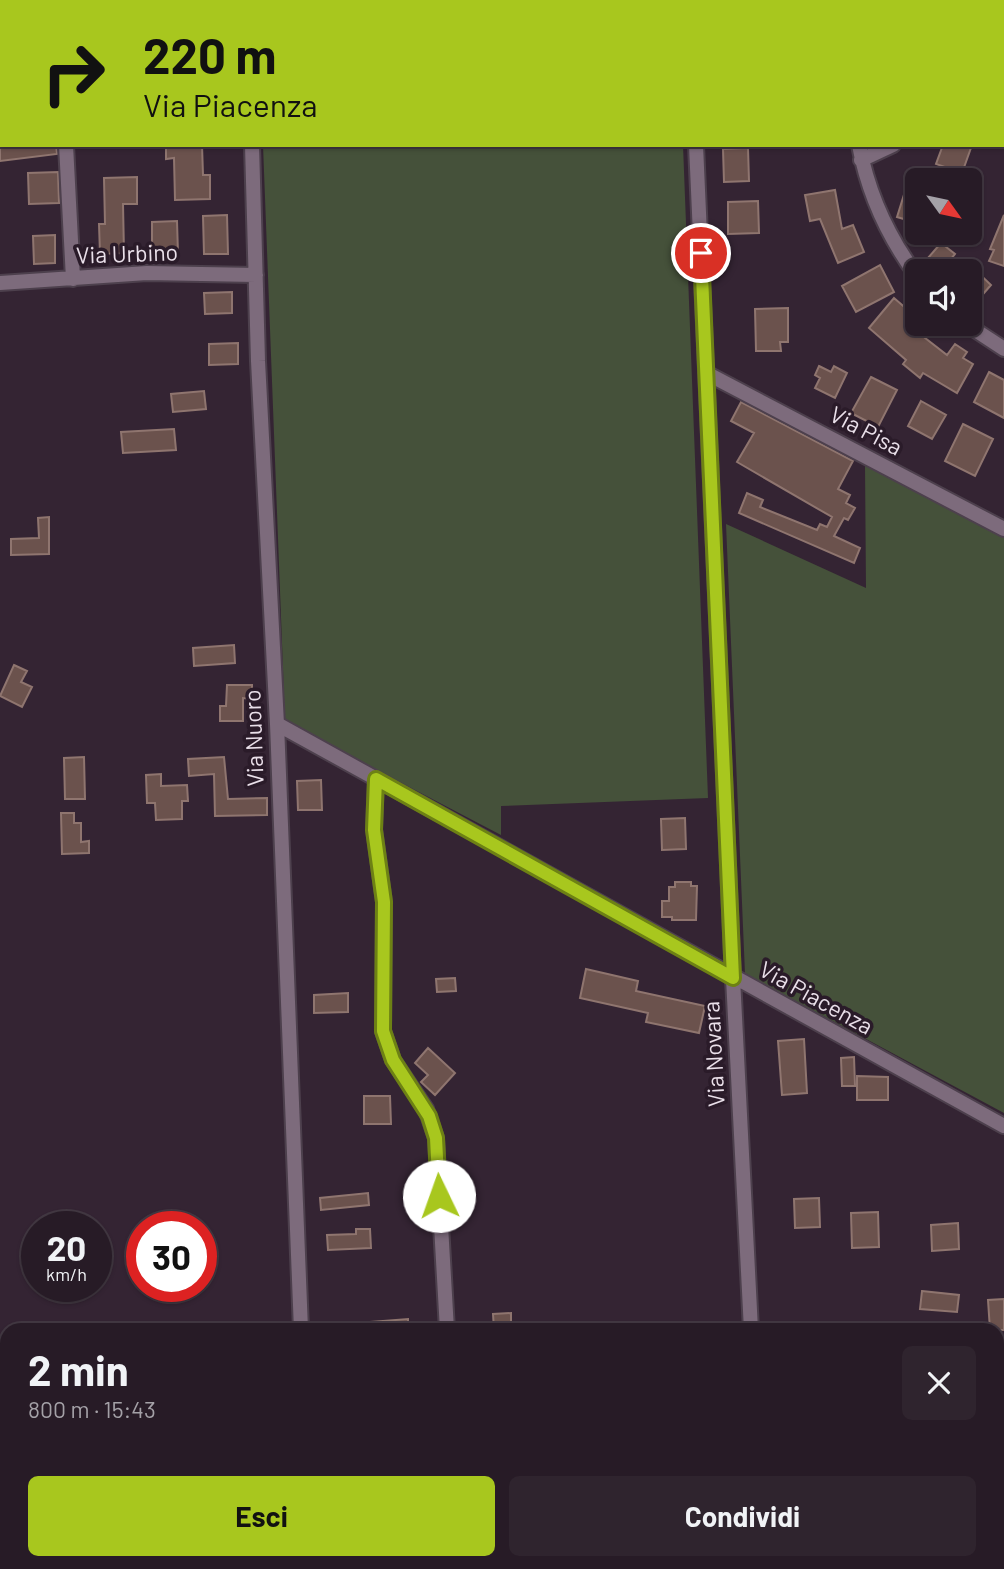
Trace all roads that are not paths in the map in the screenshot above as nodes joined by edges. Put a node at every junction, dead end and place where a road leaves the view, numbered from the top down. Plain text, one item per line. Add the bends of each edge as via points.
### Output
1 (66, 147) edge
2 (252, 147) edge
3 (696, 147) edge
4 (884, 147) edge
5 (860, 153) edge
6 (907, 259) edge
7 (256, 275) junction
8 (73, 279) junction
9 (0, 283) edge
10 (982, 335) edge
11 (1004, 349) edge
12 (706, 373) junction
13 (1004, 529) edge
14 (277, 724) junction
15 (376, 779) junction
16 (733, 978) junction
17 (1004, 1126) edge
18 (301, 1323) edge
19 (447, 1323) edge
20 (751, 1323) edge

1 - 8 street
2 - 7 street, Via Nuoro
3 - 12 street, Via Novara
4 - 5 street
5 - 6 street via 882,219
7 - 8 street, Via Urbino via 147,273
7 - 14 street, Via Nuoro
8 - 9 street, Via Urbino
10 - 11 street
12 - 13 street, Via Pisa
12 - 16 street, Via Novara
14 - 15 street, Via Piacenza
14 - 18 street, Via Nuoro
15 - 16 street, Via Piacenza
15 - 19 street via 374,830 384,902 383,1026 393,1060 426,1108 434,1131
16 - 17 street, Via Piacenza
16 - 20 street, Via Novara

